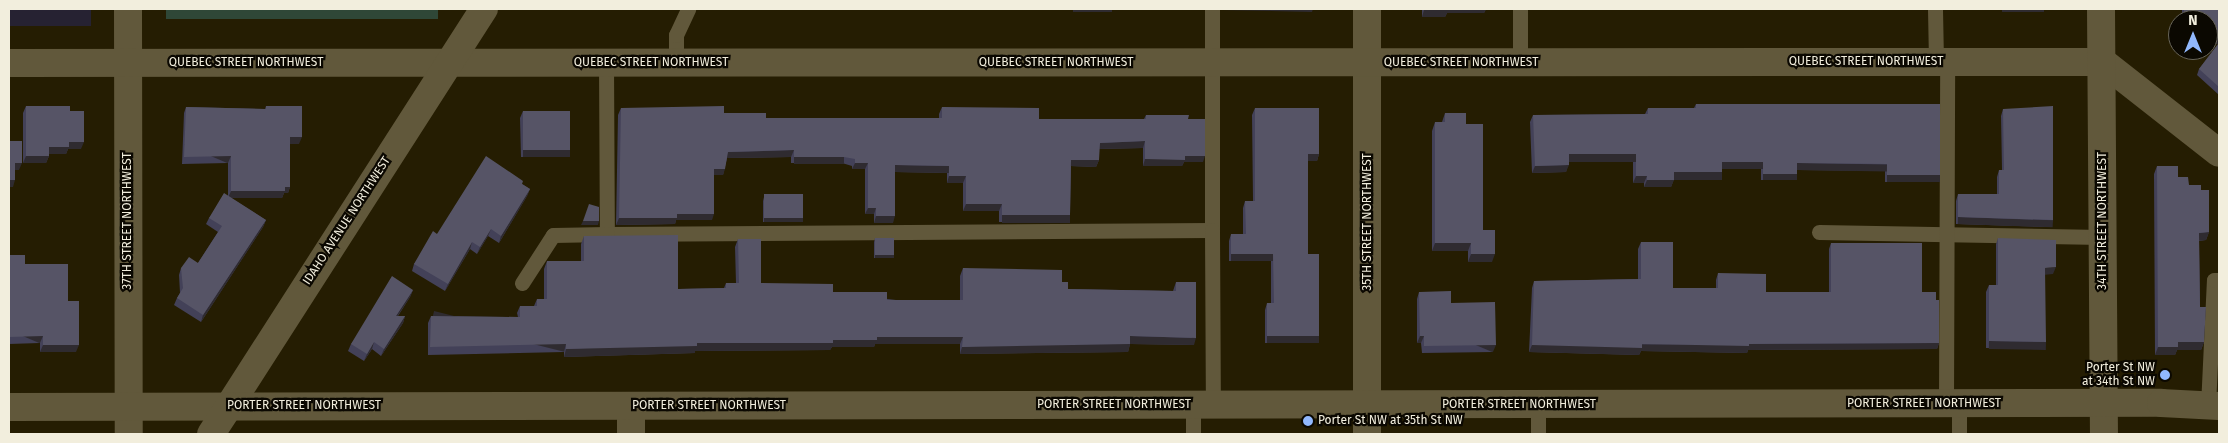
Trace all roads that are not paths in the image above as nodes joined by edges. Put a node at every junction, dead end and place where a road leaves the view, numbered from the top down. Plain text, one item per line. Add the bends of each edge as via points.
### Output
1 (128, 9) edge
2 (484, 9) edge
3 (688, 9) edge
4 (1212, 9) edge
5 (1367, 9) edge
6 (1520, 9) edge
7 (1935, 9) edge
8 (2101, 9) edge
9 (449, 62) junction
10 (1941, 62) junction
11 (2103, 62) junction
12 (9, 63) edge
13 (128, 63) junction
14 (606, 63) junction
15 (676, 63) junction
16 (1212, 63) junction
17 (1367, 63) junction
18 (1520, 63) junction
19 (2219, 152) edge
20 (1212, 230) junction
21 (1820, 232) dead end
22 (1946, 233) junction
23 (607, 234) junction
24 (2102, 237) junction
25 (2219, 280) edge
26 (522, 283) dead end
27 (1953, 404) junction
28 (2104, 404) junction
29 (1203, 405) junction
30 (1367, 405) junction
31 (1538, 405) junction
32 (129, 406) junction
33 (229, 406) junction
34 (631, 406) junction
35 (2214, 406) edge
36 (9, 407) edge
37 (129, 434) edge
38 (211, 434) edge
39 (631, 434) edge
40 (1193, 434) edge
41 (1367, 434) edge
42 (1538, 434) edge
43 (1959, 434) edge
44 (2104, 434) edge

1 - 13 street, 37TH STREET NORTHWEST
2 - 9 street, IDAHO AVENUE NORTHWEST
3 - 15 lane via 676,35
4 - 16 lane
5 - 17 street, 35TH STREET NORTHWEST
6 - 18 lane
7 - 10 lane
8 - 11 street, 34TH STREET NORTHWEST
9 - 13 street, QUEBEC STREET NORTHWEST
9 - 14 street, QUEBEC STREET NORTHWEST
9 - 33 street, IDAHO AVENUE NORTHWEST
10 - 11 street, QUEBEC STREET NORTHWEST
10 - 18 street, QUEBEC STREET NORTHWEST
10 - 22 lane
11 - 19 street
11 - 24 street, 34TH STREET NORTHWEST
12 - 13 street, QUEBEC STREET NORTHWEST
13 - 32 street, 37TH STREET NORTHWEST
14 - 15 street, QUEBEC STREET NORTHWEST
14 - 23 lane
15 - 16 street, QUEBEC STREET NORTHWEST
16 - 17 street, QUEBEC STREET NORTHWEST
16 - 20 lane
17 - 18 street, QUEBEC STREET NORTHWEST
17 - 30 street, 35TH STREET NORTHWEST
20 - 23 lane
20 - 29 lane
21 - 22 lane
22 - 24 lane
22 - 27 lane
23 - 26 lane via 553,234
24 - 28 street, 34TH STREET NORTHWEST
25 - 35 lane via 2214,280
27 - 28 street, PORTER STREET NORTHWEST
27 - 31 street, PORTER STREET NORTHWEST
27 - 43 lane
28 - 35 street, PORTER STREET NORTHWEST
28 - 44 street, 34TH STREET NORTHWEST
29 - 30 street, PORTER STREET NORTHWEST
29 - 34 street, PORTER STREET NORTHWEST
29 - 40 lane
30 - 31 street, PORTER STREET NORTHWEST
30 - 41 street, 35TH STREET NORTHWEST
31 - 42 lane
32 - 33 street, PORTER STREET NORTHWEST
32 - 36 street, PORTER STREET NORTHWEST
32 - 37 street, 37TH STREET NORTHWEST
33 - 34 street, PORTER STREET NORTHWEST
33 - 38 street, IDAHO AVENUE NORTHWEST
34 - 39 street

